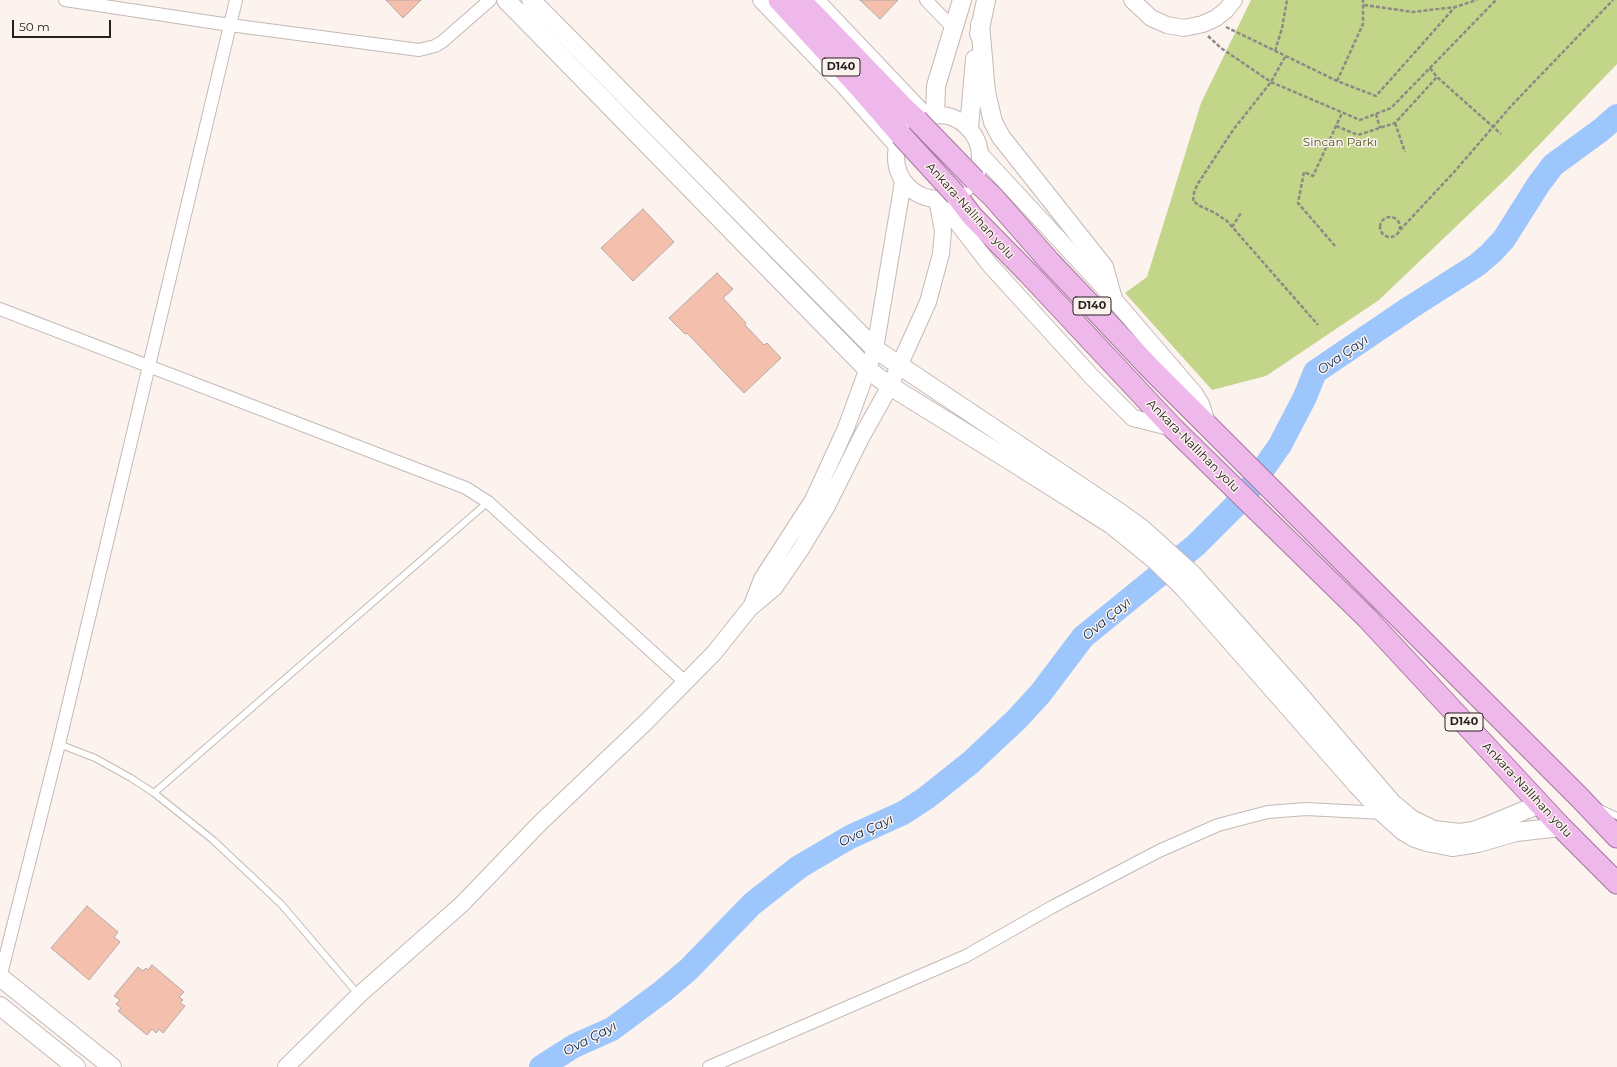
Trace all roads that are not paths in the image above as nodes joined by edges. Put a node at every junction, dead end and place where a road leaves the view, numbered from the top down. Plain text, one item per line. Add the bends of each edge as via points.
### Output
1 (65, 0) edge
2 (236, 0) edge
3 (490, 0) edge
4 (506, 0) edge
5 (531, 0) edge
6 (761, 0) edge
7 (779, 0) edge
8 (800, 0) edge
9 (816, 0) edge
10 (926, 0) edge
11 (962, 0) edge
12 (986, 0) edge
13 (1132, 0) edge
14 (1234, 0) edge
15 (980, 24) junction
16 (230, 25) junction
17 (954, 29) junction
18 (926, 117) junction
19 (969, 128) junction
20 (899, 140) junction
21 (980, 154) junction
22 (903, 182) junction
23 (993, 197) junction
24 (944, 198) junction
25 (972, 216) junction
26 (1113, 299) junction
27 (0, 309) edge
28 (875, 349) junction
29 (149, 366) junction
30 (900, 366) junction
31 (866, 369) junction
32 (890, 386) junction
33 (1173, 428) junction
34 (1210, 428) junction
35 (488, 502) junction
36 (750, 608) junction
37 (685, 682) junction
38 (59, 744) junction
39 (154, 793) junction
40 (1581, 799) junction
41 (1540, 804) junction
42 (1383, 813) junction
43 (1617, 816) edge
44 (1560, 827) junction
45 (1617, 837) edge
46 (1617, 883) edge
47 (0, 978) edge
48 (359, 995) junction
49 (0, 1006) edge
50 (76, 1067) edge
51 (112, 1067) edge
52 (286, 1067) edge
53 (709, 1067) edge

1 - 16 street
2 - 16 street
3 - 16 street via 442,42 419,50
4 - 31 main road
5 - 28 main road
6 - 20 street
7 - 20 highway, Ankara-Nallıhan yolu / D140 via 862,90
8 - 18 highway, Ankara-Nallıhan yolu / D140 via 900,104
9 - 18 street
10 - 17 street
11 - 17 main road
12 - 15 main road
13 - 14 street via 1151,18 1167,25 1184,28 1212,20 1226,10
15 - 19 main road
15 - 26 main road via 986,92 1001,137 1104,268
16 - 29 street
17 - 18 main road
18 - 19 street via 944,115
18 - 20 street via 909,126
18 - 23 highway, Ankara-Nallıhan yolu / D140, bridge via 975,180
19 - 21 street via 979,145
20 - 22 street via 895,160
20 - 24 highway, Ankara-Nallıhan yolu / D140, bridge
21 - 24 street via 979,169 967,188 954,196
21 - 26 street
22 - 24 street via 915,193 930,199
22 - 28 street
23 - 25 highway via 981,197 974,201
23 - 34 highway, Ankara-Nallıhan yolu / D140 via 1049,261
24 - 25 highway, Ankara-Nallıhan yolu / D140
24 - 30 street via 941,254 928,302
24 - 33 street via 990,265 1091,376 1133,418
25 - 33 highway, Ankara-Nallıhan yolu / D140
26 - 34 street via 1202,404
27 - 29 street
28 - 30 main road
28 - 31 street
29 - 35 street via 466,488
29 - 38 street
30 - 32 street
30 - 41 main road via 1141,528 1192,574 1392,803 1411,819 1434,830 1460,833 1487,826
31 - 32 main road
31 - 36 street via 846,428 813,500 762,578
32 - 36 street via 801,549 775,587
32 - 42 main road via 1095,514 1155,560 1221,628
33 - 41 highway, Ankara-Nallıhan yolu / D140 via 1367,618
34 - 40 highway, Ankara-Nallıhan yolu / D140
35 - 37 street
35 - 39 lane
36 - 37 street via 714,653
37 - 48 street via 540,823 462,904
38 - 39 lane via 113,767
38 - 47 street
39 - 48 lane via 213,840 281,904
40 - 43 lane
40 - 45 highway, Ankara-Nallıhan yolu / D140
41 - 44 highway, Ankara-Nallıhan yolu / D140
42 - 44 main road via 1415,838 1439,845 1478,843 1516,832
42 - 53 street via 1306,808 1268,812 1218,825 1152,854 966,956
44 - 46 highway, Ankara-Nallıhan yolu / D140
47 - 51 main road
48 - 52 street
49 - 50 main road

